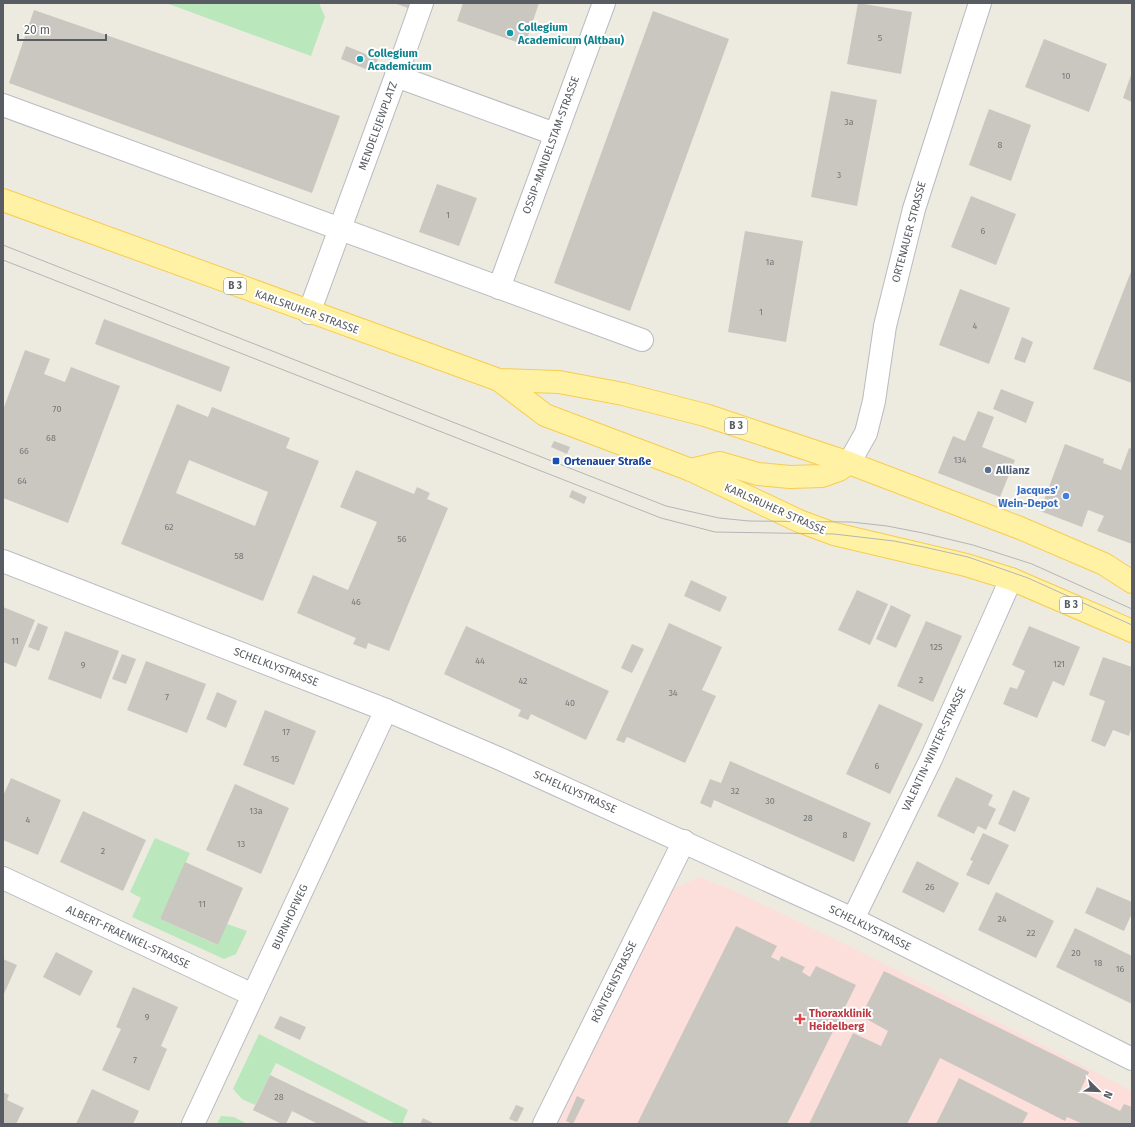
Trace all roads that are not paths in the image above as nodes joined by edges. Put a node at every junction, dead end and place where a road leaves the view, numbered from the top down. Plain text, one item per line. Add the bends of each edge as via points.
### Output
1 (422, 3) edge
2 (604, 3) edge
3 (980, 3) edge
4 (396, 76) junction
5 (3, 105) edge
6 (555, 134) junction
7 (3, 200) edge
8 (339, 229) junction
9 (499, 288) junction
10 (309, 313) junction
11 (642, 340) dead end
12 (499, 380) junction
13 (848, 463) junction
14 (691, 470) junction
15 (3, 562) edge
16 (1011, 579) junction
17 (1132, 582) edge
18 (1132, 631) edge
19 (386, 710) junction
20 (684, 841) junction
21 (3, 878) edge
22 (853, 918) junction
23 (253, 995) junction
24 (1132, 1059) edge
25 (193, 1124) edge
26 (544, 1124) edge

1 - 4 street
2 - 6 street, OSSIP-MANDELSTAM-STRASSE
3 - 13 street, ORTENAUER STRASSE via 914,209 885,326 874,401 866,432
4 - 6 street, MENDELEJEWPLATZ
4 - 8 street, MENDELEJEWPLATZ
5 - 8 street
6 - 9 street, OSSIP-MANDELSTAM-STRASSE
7 - 10 main road, KARLSRUHER STRASSE / B 3
8 - 9 street
8 - 10 street, MENDELEJEWPLATZ
9 - 11 street
10 - 12 main road, KARLSRUHER STRASSE / B 3
12 - 13 main road, KARLSRUHER STRASSE / B 3 via 560,382 623,394 705,416
12 - 14 main road, KARLSRUHER STRASSE / B 3 via 545,416
13 - 14 main road via 839,470 822,476 758,474 720,463
13 - 17 main road, KARLSRUHER STRASSE / B 3 via 1061,544 1104,564
14 - 16 main road, KARLSRUHER STRASSE / B 3 via 789,517 834,534 966,565
15 - 19 street, SCHELKLYSTRASSE
16 - 18 main road, KARLSRUHER STRASSE / B 3
16 - 22 street, VALENTIN-WINTER-STRASSE via 931,760
19 - 20 street, SCHELKLYSTRASSE
19 - 23 street, BURNHOFWEG
20 - 22 street, SCHELKLYSTRASSE
20 - 26 street, RÖNTGENSTRASSE
21 - 23 street, ALBERT-FRAENKEL-STRASSE
22 - 24 street, SCHELKLYSTRASSE
23 - 25 street, BURNHOFWEG

